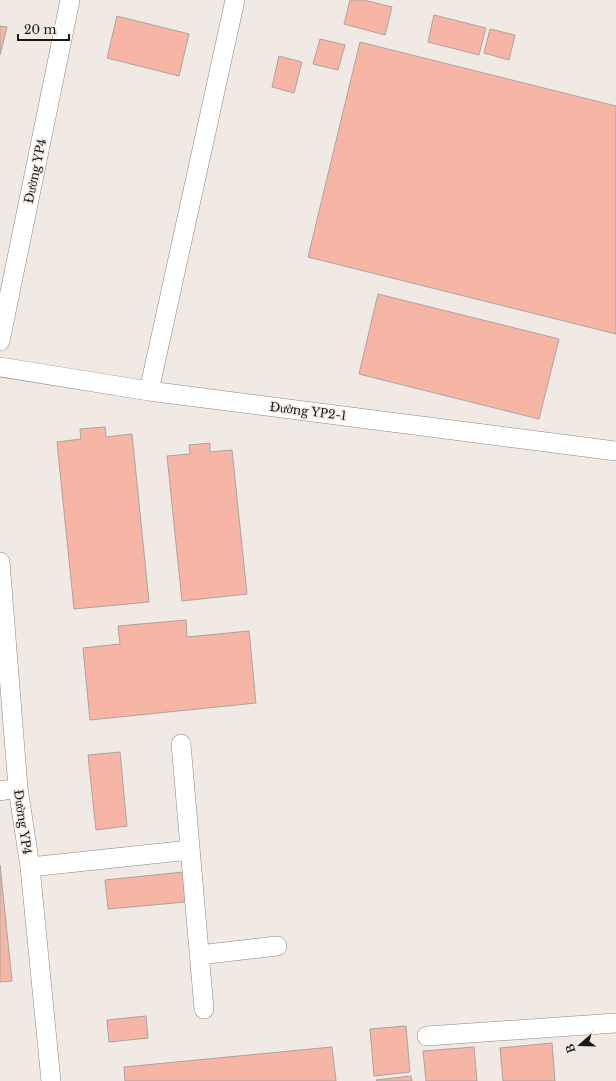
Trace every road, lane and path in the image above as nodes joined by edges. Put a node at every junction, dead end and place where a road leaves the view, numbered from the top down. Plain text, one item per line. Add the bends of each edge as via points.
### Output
1 (70, 0) edge
2 (235, 0) edge
3 (0, 341) edge
4 (0, 367) edge
5 (149, 391) junction
6 (616, 452) edge
7 (0, 562) edge
8 (181, 744) dead end
9 (9, 790) edge
10 (190, 850) junction
11 (30, 867) junction
12 (277, 946) dead end
13 (199, 955) junction
14 (204, 1009) dead end
15 (616, 1023) edge
16 (427, 1036) dead end
17 (51, 1081) edge

1 - 3 street, Đường YP4
2 - 5 street
4 - 5 street, Đường YP2-1
5 - 6 street, Đường YP2-1
7 - 9 street, Đường YP4
8 - 10 street
9 - 11 street, Đường YP4
10 - 11 street
10 - 13 street
11 - 17 street, Đường YP4
12 - 13 street
13 - 14 street
15 - 16 street

